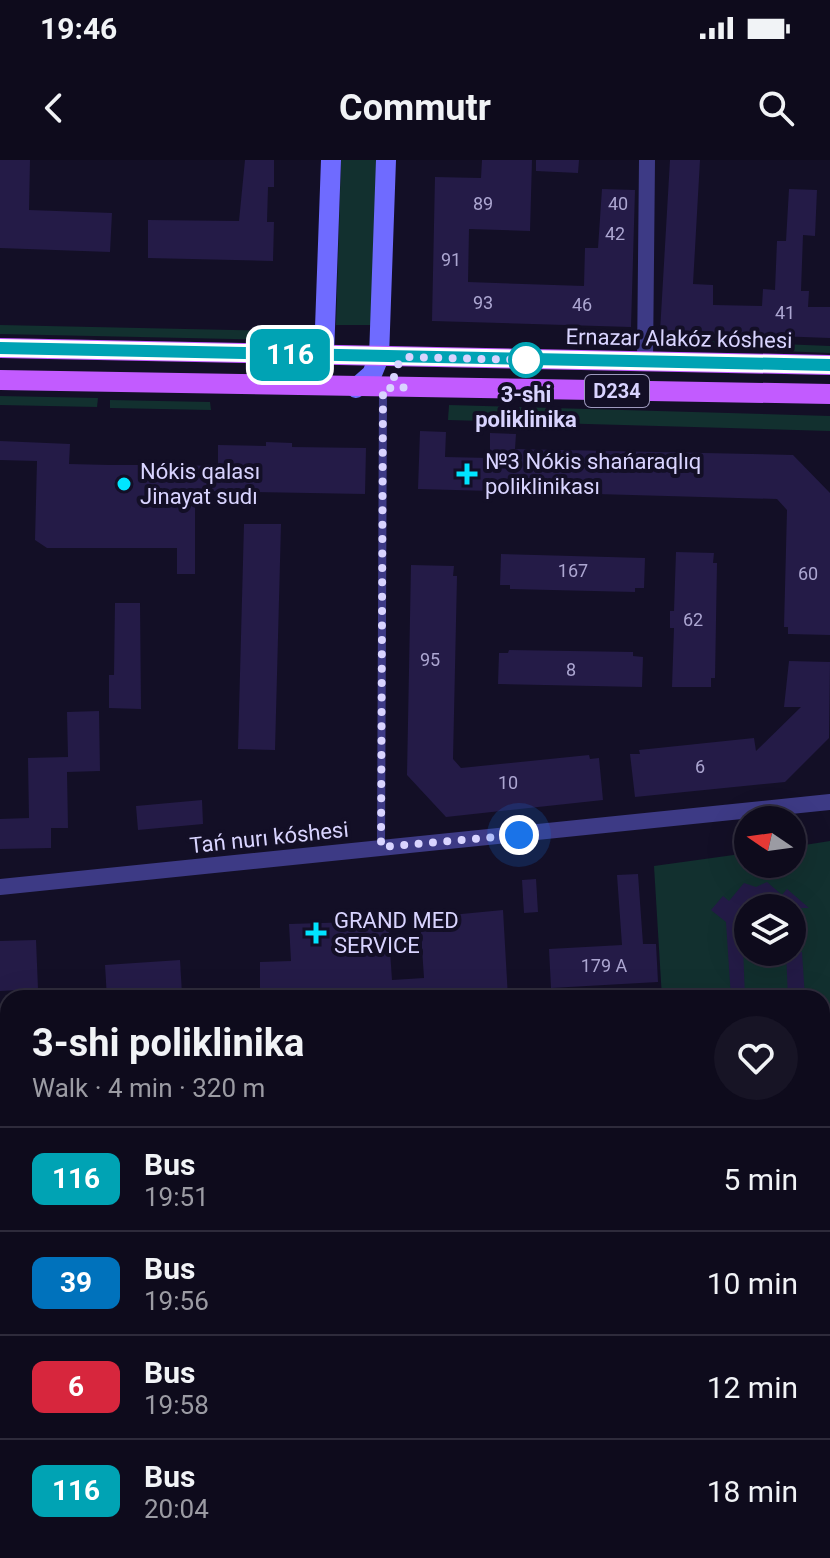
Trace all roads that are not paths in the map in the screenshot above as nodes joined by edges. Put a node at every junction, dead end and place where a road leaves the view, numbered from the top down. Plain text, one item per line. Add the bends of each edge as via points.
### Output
1 (331, 160) edge
2 (386, 160) edge
3 (647, 160) edge
4 (0, 348) edge
5 (324, 356) junction
6 (379, 357) junction
7 (405, 357) junction
8 (645, 362) junction
9 (830, 365) edge
10 (0, 380) edge
11 (356, 388) junction
12 (394, 388) junction
13 (830, 394) edge
14 (830, 802) edge
15 (381, 847) junction
16 (0, 887) edge

1 - 5 street
2 - 6 street
3 - 8 street
4 - 5 main road, Ernazar Alakóz kóshesi / D234
5 - 6 main road, Ernazar Alakóz kóshesi / D234
6 - 7 main road, Ernazar Alakóz kóshesi / D234
6 - 11 street via 372,374
7 - 8 main road, Ernazar Alakóz kóshesi / D234
7 - 12 main road via 394,369
8 - 9 main road, Ernazar Alakóz kóshesi / D234
10 - 11 main road, D234
11 - 12 main road, D234
12 - 13 main road, D234
12 - 15 lane
14 - 15 street, Tań nurı kóshesi
15 - 16 street, Tań nurı kóshesi

